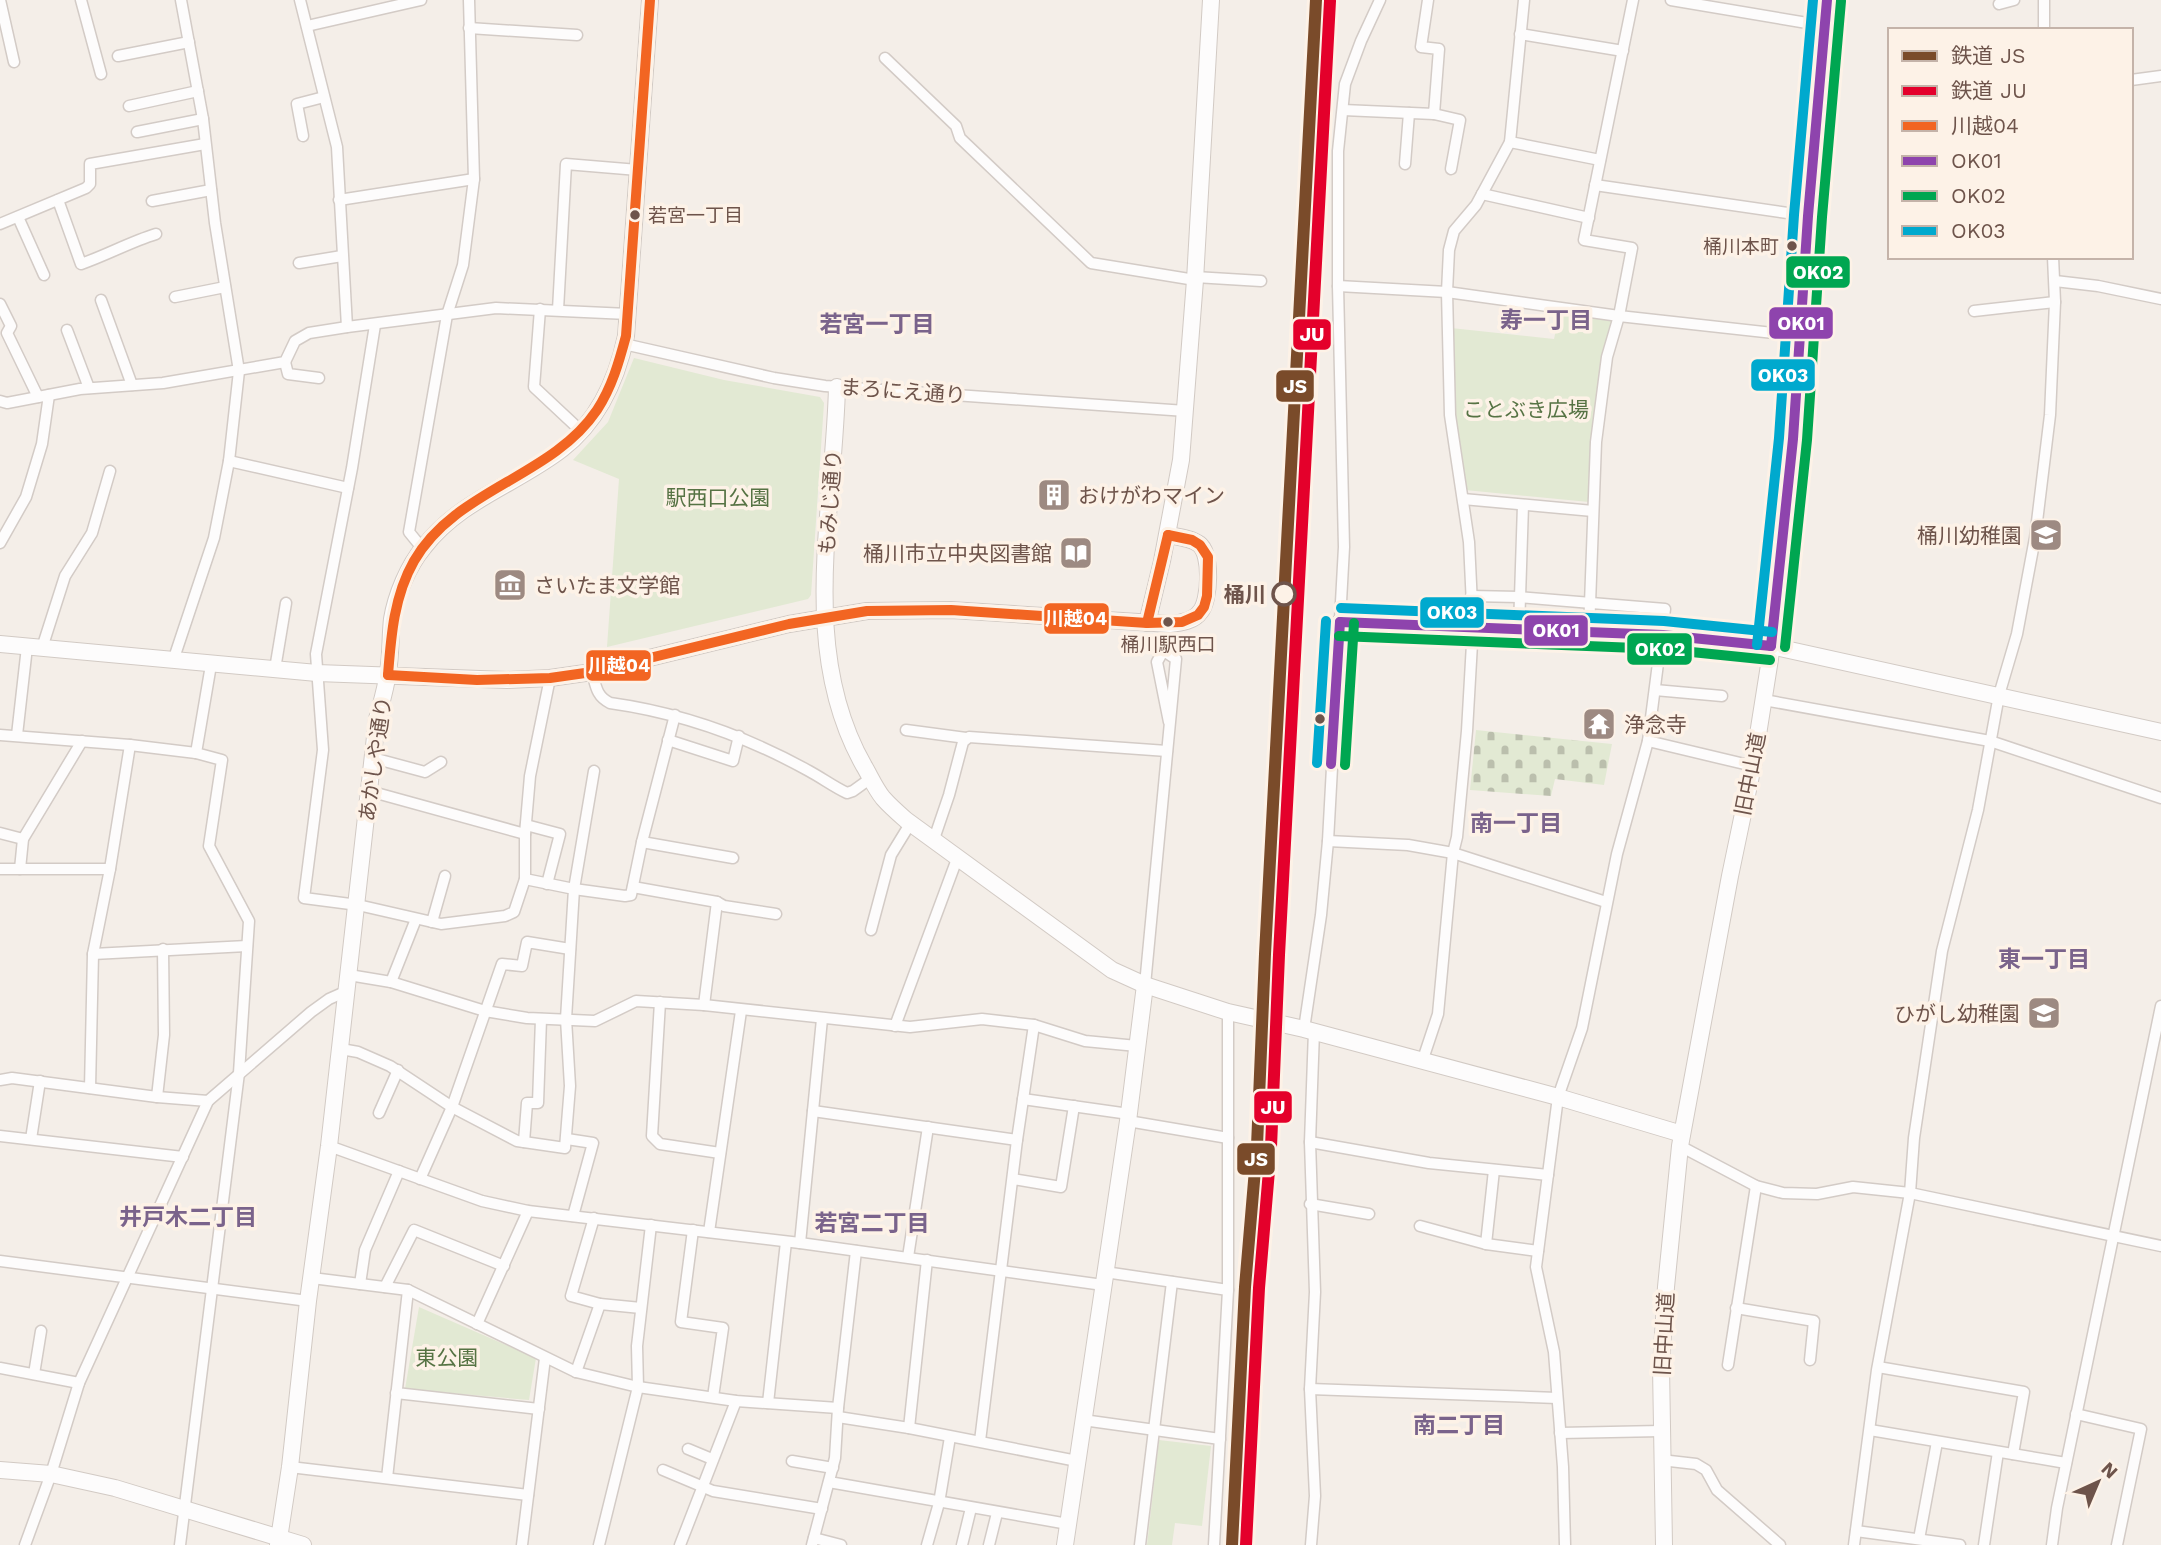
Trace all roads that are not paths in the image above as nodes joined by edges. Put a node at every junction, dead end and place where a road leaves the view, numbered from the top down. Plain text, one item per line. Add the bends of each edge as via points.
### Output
1 (1, 0) edge
2 (81, 0) edge
3 (181, 0) edge
4 (300, 0) edge
5 (421, 0) edge
6 (469, 0) edge
7 (650, 0) edge
8 (1211, 0) edge
9 (1380, 0) edge
10 (1428, 0) edge
11 (1524, 0) edge
12 (1633, 0) edge
13 (1671, 0) edge
14 (1827, 0) edge
15 (2014, 0) edge
16 (2044, 0) edge
17 (1999, 4) dead end
18 (307, 26) junction
19 (1825, 26) junction
20 (469, 28) junction
21 (2044, 28) edge
22 (1520, 34) junction
23 (577, 35) dead end
24 (189, 42) junction
25 (1623, 51) junction
26 (118, 56) dead end
27 (885, 58) dead end
28 (14, 62) dead end
29 (101, 74) dead end
30 (2161, 76) edge
31 (2133, 80) edge
32 (198, 91) junction
33 (324, 97) junction
34 (129, 106) dead end
35 (1343, 110) junction
36 (1409, 113) junction
37 (1434, 114) junction
38 (203, 119) junction
39 (138, 132) dead end
40 (303, 136) dead end
41 (1510, 142) junction
42 (205, 144) junction
43 (1600, 160) junction
44 (1405, 164) dead end
45 (638, 170) junction
46 (1451, 170) dead end
47 (474, 179) junction
48 (1595, 185) junction
49 (211, 190) junction
50 (1482, 194) junction
51 (58, 200) junction
52 (340, 200) junction
53 (152, 201) dead end
54 (1808, 216) junction
55 (18, 217) junction
56 (1589, 218) junction
57 (0, 224) edge
58 (156, 234) dead end
59 (342, 256) junction
60 (2053, 259) edge
61 (299, 263) dead end
62 (44, 275) dead end
63 (1195, 279) junction
64 (1261, 281) dead end
65 (2055, 281) junction
66 (1338, 285) junction
67 (225, 287) junction
68 (1447, 292) junction
69 (176, 296) dead end
70 (2161, 299) edge
71 (102, 300) dead end
72 (2056, 302) junction
73 (0, 304) edge
74 (540, 309) junction
75 (558, 310) junction
76 (1974, 311) dead end
77 (628, 314) junction
78 (447, 315) junction
79 (1619, 316) junction
80 (375, 325) junction
81 (347, 327) junction
82 (67, 330) dead end
83 (1800, 336) junction
84 (624, 344) junction
85 (285, 362) junction
86 (239, 371) junction
87 (319, 378) dead end
88 (132, 385) junction
89 (837, 387) junction
90 (89, 388) junction
91 (43, 396) junction
92 (0, 401) edge
93 (1186, 411) junction
94 (581, 431) junction
95 (229, 461) junction
96 (110, 471) dead end
97 (348, 488) junction
98 (1462, 499) junction
99 (1522, 505) junction
100 (1593, 511) junction
101 (1168, 535) junction
102 (0, 543) edge
103 (422, 548) junction
104 (1471, 596) junction
105 (1519, 597) junction
106 (286, 603) dead end
107 (1589, 603) junction
108 (825, 617) junction
109 (1340, 622) junction
110 (1147, 623) junction
111 (1473, 626) junction
112 (1519, 628) junction
113 (1588, 631) junction
114 (1663, 635) junction
115 (0, 644) edge
116 (1771, 646) junction
117 (35, 648) junction
118 (173, 661) junction
119 (211, 665) junction
120 (275, 669) junction
121 (592, 672) junction
122 (317, 673) junction
123 (388, 675) junction
124 (550, 678) junction
125 (1655, 690) junction
126 (1999, 695) junction
127 (1722, 696) dead end
128 (1764, 700) junction
129 (675, 715) junction
130 (1169, 722) junction
131 (906, 730) dead end
132 (2161, 732) edge
133 (0, 735) edge
134 (17, 735) junction
135 (739, 736) junction
136 (966, 738) junction
137 (668, 740) junction
138 (82, 741) junction
139 (1648, 741) junction
140 (1990, 741) junction
141 (130, 745) junction
142 (1167, 751) junction
143 (196, 753) junction
144 (373, 758) junction
145 (441, 762) dead end
146 (1753, 766) junction
147 (594, 771) dead end
148 (871, 778) junction
149 (369, 790) junction
150 (2161, 798) edge
151 (910, 824) junction
152 (525, 829) junction
153 (0, 833) edge
154 (23, 839) junction
155 (1328, 841) junction
156 (642, 842) junction
157 (933, 842) junction
158 (1453, 853) junction
159 (733, 858) dead end
160 (957, 859) junction
161 (0, 869) edge
162 (19, 869) junction
163 (110, 870) junction
164 (444, 876) dead end
165 (525, 879) junction
166 (547, 884) junction
167 (633, 887) junction
168 (574, 889) junction
169 (717, 902) junction
170 (1606, 902) junction
171 (358, 905) junction
172 (776, 914) dead end
173 (416, 919) junction
174 (432, 922) junction
175 (871, 930) dead end
176 (247, 946) junction
177 (163, 949) junction
178 (570, 949) junction
179 (93, 954) junction
180 (391, 982) junction
181 (348, 983) junction
182 (1144, 985) junction
183 (660, 1002) junction
184 (704, 1005) junction
185 (2161, 1006) edge
186 (485, 1011) junction
187 (741, 1011) junction
188 (1228, 1012) junction
189 (541, 1018) junction
190 (566, 1019) junction
191 (822, 1019) junction
192 (895, 1026) junction
193 (1034, 1026) junction
194 (1309, 1030) junction
195 (1138, 1046) junction
196 (341, 1049) junction
197 (1422, 1062) junction
198 (398, 1070) junction
199 (239, 1073) junction
200 (0, 1080) edge
201 (40, 1081) junction
202 (90, 1088) junction
203 (157, 1097) junction
204 (1558, 1097) junction
205 (1023, 1099) junction
206 (208, 1101) junction
207 (1074, 1106) junction
208 (452, 1107) junction
209 (813, 1111) junction
210 (379, 1114) dead end
211 (1128, 1117) junction
212 (928, 1127) junction
213 (0, 1136) edge
214 (1228, 1138) junction
215 (31, 1139) junction
216 (567, 1139) junction
217 (1017, 1140) junction
218 (1681, 1140) junction
219 (524, 1142) junction
220 (1310, 1142) junction
221 (329, 1146) junction
222 (720, 1153) junction
223 (183, 1157) junction
224 (1494, 1170) junction
225 (399, 1171) junction
226 (1548, 1175) junction
227 (420, 1179) junction
228 (1013, 1179) junction
229 (1756, 1186) junction
230 (1910, 1193) junction
231 (1310, 1204) junction
232 (528, 1211) junction
233 (1369, 1214) dead end
234 (573, 1216) junction
235 (594, 1218) junction
236 (651, 1225) junction
237 (1420, 1226) dead end
238 (693, 1230) junction
239 (709, 1232) junction
240 (2113, 1237) junction
241 (786, 1242) junction
242 (800, 1243) junction
243 (1486, 1244) junction
244 (2161, 1246) edge
245 (856, 1251) junction
246 (1538, 1251) junction
247 (908, 1257) junction
248 (927, 1260) junction
249 (0, 1261) edge
250 (504, 1266) junction
251 (1001, 1269) junction
252 (312, 1278) junction
253 (127, 1279) junction
254 (1104, 1279) junction
255 (1172, 1282) junction
256 (360, 1284) junction
257 (385, 1287) junction
258 (212, 1290) junction
259 (408, 1290) junction
260 (1228, 1290) junction
261 (308, 1301) junction
262 (600, 1304) junction
263 (641, 1308) junction
264 (1736, 1308) junction
265 (477, 1324) junction
266 (41, 1331) dead end
267 (545, 1358) junction
268 (1810, 1360) dead end
269 (1728, 1364) dead end
270 (1878, 1367) junction
271 (0, 1368) edge
272 (576, 1372) junction
273 (34, 1374) junction
274 (79, 1383) junction
275 (638, 1387) junction
276 (1310, 1389) junction
277 (396, 1393) junction
278 (713, 1397) junction
279 (1557, 1398) junction
280 (736, 1401) junction
281 (768, 1403) junction
282 (539, 1409) junction
283 (838, 1413) junction
284 (2076, 1414) junction
285 (1083, 1420) junction
286 (909, 1428) junction
287 (1153, 1430) junction
288 (1870, 1430) junction
289 (1661, 1431) junction
290 (1560, 1433) junction
291 (950, 1437) junction
292 (1220, 1439) junction
293 (980, 1441) junction
294 (1937, 1441) junction
295 (688, 1449) dead end
296 (1998, 1452) junction
297 (2013, 1454) junction
298 (712, 1459) junction
299 (1661, 1460) junction
300 (792, 1461) dead end
301 (1077, 1461) junction
302 (2066, 1463) junction
303 (290, 1467) junction
304 (833, 1468) junction
305 (0, 1470) edge
306 (663, 1470) dead end
307 (51, 1474) junction
308 (387, 1478) junction
309 (829, 1482) junction
310 (702, 1487) junction
311 (528, 1495) junction
312 (939, 1503) junction
313 (185, 1508) junction
314 (971, 1508) junction
315 (822, 1509) junction
316 (997, 1513) junction
317 (1068, 1524) junction
318 (1856, 1531) junction
319 (1919, 1539) junction
320 (279, 1541) edge
321 (813, 1541) edge
322 (25, 1545) edge
323 (180, 1545) edge
324 (303, 1545) edge
325 (522, 1545) edge
326 (599, 1545) edge
327 (680, 1545) edge
328 (841, 1545) edge
329 (927, 1545) edge
330 (962, 1545) edge
331 (989, 1545) edge
332 (1065, 1545) edge
333 (1140, 1545) edge
334 (1214, 1545) edge
335 (1311, 1545) edge
336 (1565, 1545) edge
337 (1664, 1545) edge
338 (1780, 1545) edge
339 (1854, 1545) edge
340 (1960, 1545) edge
341 (1984, 1545) edge
342 (2052, 1545) edge
343 (2116, 1545) edge

1 - 28 street
2 - 29 street
3 - 24 street
4 - 18 street
5 - 18 street
6 - 20 street
7 - 45 street, あかしや通り
8 - 63 street
9 - 35 street via 1345,84
10 - 37 street via 1421,47 1439,49
11 - 22 street
12 - 25 street
13 - 19 street
14 - 19 street, 旧中山道
15 - 17 street
16 - 21 street
18 - 33 street
19 - 54 street, 旧中山道
20 - 23 street
20 - 47 street
22 - 25 street
22 - 41 street
24 - 26 street
24 - 32 street
25 - 43 street
27 - 63 street via 956,126 960,138 1091,263
30 - 31 street
32 - 34 street
32 - 38 street
33 - 40 street via 297,104
33 - 52 street via 337,147
35 - 36 street
35 - 66 street via 1338,151
36 - 37 street
36 - 44 street
37 - 46 street via 1460,120
38 - 39 street
38 - 42 street
41 - 43 street
41 - 50 street
42 - 49 street
42 - 51 street via 90,164 90,184
43 - 48 street
45 - 75 street via 566,164
45 - 77 street, あかしや通り
47 - 52 street
47 - 78 street via 463,265
48 - 54 street
48 - 56 street
49 - 53 street
49 - 67 street
50 - 56 street
50 - 68 street via 1454,231
51 - 55 street
51 - 58 street via 81,264
52 - 59 street
54 - 83 street, 旧中山道
55 - 57 street
55 - 62 street
56 - 79 street via 1584,240 1632,248
59 - 61 street
59 - 81 street
60 - 65 street
63 - 64 street
63 - 93 street
65 - 70 street
65 - 72 street
66 - 68 street
66 - 109 street via 1344,505
67 - 69 street
67 - 86 street
68 - 79 street
68 - 98 street via 1450,415
71 - 88 street
72 - 76 street
72 - 126 street via 2050,415 2035,538 2017,635
73 - 91 street via 11,326 6,333
74 - 75 street
74 - 78 street via 496,308
74 - 94 street via 534,387
75 - 77 street
77 - 84 street, あかしや通り
78 - 80 street
78 - 103 street via 409,531
79 - 83 street
79 - 100 street via 1607,356
80 - 81 street
80 - 97 street
81 - 85 street via 309,333 295,341
82 - 90 street
83 - 116 street, 旧中山道
84 - 89 street, まろにえ通り via 774,378
84 - 94 street, あかしや通り via 606,396
85 - 86 street
85 - 87 street via 288,374
86 - 88 street
86 - 95 street
88 - 90 street
89 - 93 street, まろにえ通り
89 - 108 street, もみじ通り
90 - 91 street
91 - 92 street
91 - 102 street via 42,444 26,497
93 - 101 street
94 - 103 street, あかしや通り via 546,460 457,514
95 - 97 street
95 - 118 street via 214,538
96 - 117 street via 92,533 65,576
97 - 122 street via 316,654
98 - 99 street
98 - 104 street
99 - 100 street
99 - 105 street
100 - 107 street
101 - 110 street
101 - 110 street via 1192,540 1205,550 1207,596 1198,615 1190,620
103 - 123 street, あかしや通り via 392,618
104 - 105 street
104 - 111 street
105 - 107 street
105 - 112 street
106 - 120 street
107 - 113 street
107 - 114 street via 1665,609
108 - 110 street via 893,609 951,610
108 - 121 street
108 - 148 street, もみじ通り via 825,646 836,698
109 - 111 street
109 - 155 street
111 - 112 street
111 - 158 street
112 - 113 street
113 - 114 street
114 - 116 street
114 - 125 street
115 - 117 street
116 - 126 street
116 - 128 street, 旧中山道
117 - 118 street
117 - 134 street
118 - 119 street
119 - 120 street
119 - 143 street
120 - 122 street
121 - 124 street
121 - 129 street via 602,699
122 - 123 street
122 - 171 street via 323,750 304,898
123 - 124 street
123 - 144 street, あかしや通り
124 - 152 street via 530,776
125 - 127 street
125 - 139 street
126 - 132 street
126 - 140 street
128 - 140 street
128 - 146 street, 旧中山道
129 - 135 street
129 - 137 street
130 - 130 street via 1157,662 1162,653 1176,659
130 - 142 street
131 - 136 street
133 - 134 street
134 - 138 street
135 - 137 street via 733,761
135 - 148 street via 846,793
136 - 142 street
136 - 157 street
137 - 156 street
138 - 141 street
138 - 154 street
139 - 146 street
139 - 170 street
140 - 150 street
140 - 230 street via 1978,810 1942,951
141 - 143 street
141 - 163 street
142 - 182 street
143 - 176 street via 222,760 209,846 249,921
144 - 145 street via 425,772
144 - 149 street, あかしや通り
146 - 218 street, 旧中山道
147 - 168 street
148 - 151 street, もみじ通り
149 - 152 street
149 - 171 street, あかしや通り
151 - 157 street, もみじ通り
151 - 175 street via 891,855
152 - 165 street
152 - 166 street via 560,834
153 - 154 street
154 - 162 street
155 - 158 street via 1409,845
155 - 194 street
156 - 159 street
156 - 167 street
157 - 160 street, もみじ通り
158 - 170 street
158 - 197 street via 1438,1014
160 - 182 street, もみじ通り via 1112,970
160 - 192 street
161 - 162 street
162 - 163 street
163 - 179 street
164 - 174 street
165 - 166 street
165 - 174 street via 514,912
166 - 168 street
167 - 168 street via 631,895 625,896
167 - 169 street
168 - 178 street
169 - 172 street
169 - 184 street
170 - 204 street via 1582,1028
171 - 173 street
171 - 181 street, あかしや通り
173 - 174 street
173 - 180 street
176 - 177 street
176 - 199 street
177 - 179 street
177 - 203 street via 164,1035
178 - 186 street via 527,942 522,966 502,964
178 - 190 street
179 - 202 street
180 - 181 street
180 - 186 street
181 - 196 street, あかしや通り
181 - 199 street
182 - 188 street, もみじ通り
182 - 195 street
183 - 184 street
183 - 190 street via 636,1001 595,1021
183 - 222 street via 652,1136 660,1144
184 - 187 street
185 - 240 street
186 - 189 street
186 - 208 street
187 - 191 street
187 - 222 street
188 - 194 street, もみじ通り
188 - 214 street
189 - 190 street
189 - 219 street via 538,1103 527,1103
190 - 216 street
191 - 192 street
191 - 209 street
192 - 193 street via 982,1019
193 - 195 street via 1085,1041
193 - 205 street
194 - 197 street, もみじ通り
194 - 220 street
195 - 211 street
196 - 198 street
196 - 221 street, あかしや通り
197 - 204 street, もみじ通り
198 - 208 street
198 - 210 street
199 - 206 street
199 - 258 street
200 - 201 street
201 - 202 street
201 - 215 street
202 - 203 street
203 - 206 street
204 - 218 street, もみじ通り
204 - 226 street
205 - 207 street
205 - 217 street
206 - 223 street
207 - 211 street
207 - 228 street via 1061,1187
208 - 219 street
208 - 227 street
209 - 212 street
209 - 242 street
211 - 214 street
211 - 254 street
212 - 217 street
212 - 247 street
213 - 215 street
214 - 260 street
215 - 223 street
216 - 219 street via 565,1148
216 - 234 street via 593,1143
217 - 228 street
218 - 229 street
218 - 289 street, 旧中山道 via 1666,1287
220 - 224 street
220 - 231 street
221 - 225 street
221 - 252 street, あかしや通り
222 - 239 street
223 - 253 street
224 - 226 street
224 - 243 street
225 - 227 street
225 - 256 street via 365,1250
226 - 246 street
227 - 232 street
228 - 251 street
229 - 230 street via 1783,1193 1817,1194 1853,1187
229 - 264 street
230 - 240 street
230 - 270 street
231 - 233 street
231 - 276 street via 1315,1292
232 - 234 street
232 - 250 street
234 - 235 street
235 - 236 street
235 - 262 street via 571,1296
236 - 238 street
236 - 263 street
237 - 243 street
238 - 239 street
238 - 278 street via 681,1322 723,1328
239 - 241 street
240 - 244 street
240 - 284 street
241 - 242 street
241 - 281 street
242 - 245 street
243 - 246 street
245 - 247 street
245 - 283 street
246 - 279 street via 1536,1267 1554,1352
247 - 248 street
248 - 251 street
248 - 286 street
249 - 253 street
250 - 257 street via 414,1230
250 - 265 street
251 - 254 street
251 - 293 street
252 - 256 street
252 - 261 street, あかしや通り
253 - 258 street
253 - 274 street
254 - 255 street
254 - 285 street
255 - 260 street
255 - 287 street
256 - 257 street
257 - 259 street
258 - 261 street
258 - 313 street
259 - 265 street
259 - 277 street
260 - 292 street
261 - 303 street, あかしや通り
262 - 263 street
262 - 272 street
263 - 275 street
264 - 268 street via 1814,1321
264 - 269 street
265 - 267 street
266 - 273 street
267 - 272 street
267 - 282 street
270 - 288 street
270 - 297 street via 2024,1392
271 - 273 street
272 - 275 street
273 - 274 street
274 - 307 street
275 - 278 street
275 - 326 street
276 - 279 street
276 - 335 street via 1315,1496
277 - 282 street
277 - 308 street
278 - 280 street
279 - 290 street
280 - 281 street
280 - 298 street
281 - 283 street
282 - 311 street
283 - 286 street
283 - 304 street
284 - 302 street
284 - 343 street via 2141,1429
285 - 287 street
285 - 301 street
286 - 291 street
287 - 292 street
287 - 333 street
288 - 294 street
288 - 318 street
289 - 290 street
289 - 299 street, 旧中山道
290 - 336 street
291 - 293 street
291 - 312 street
292 - 334 street
293 - 301 street
294 - 296 street
294 - 319 street
295 - 298 street
296 - 297 street
296 - 341 street
297 - 302 street
298 - 310 street
299 - 337 street, 旧中山道
299 - 338 street via 1696,1464 1706,1470 1717,1490
300 - 304 street
301 - 317 street
302 - 342 street
303 - 308 street
303 - 320 street, あかしや通り
304 - 309 street
305 - 307 street
306 - 310 street
307 - 313 street
307 - 322 street
308 - 311 street
309 - 312 street
309 - 315 street
310 - 315 street
310 - 327 street
311 - 325 street
312 - 314 street
312 - 329 street
313 - 320 street
313 - 323 street
314 - 316 street
314 - 330 street
315 - 321 street
316 - 317 street
316 - 331 street
317 - 332 street
318 - 319 street
318 - 339 street
319 - 340 street
320 - 324 street
321 - 328 street

